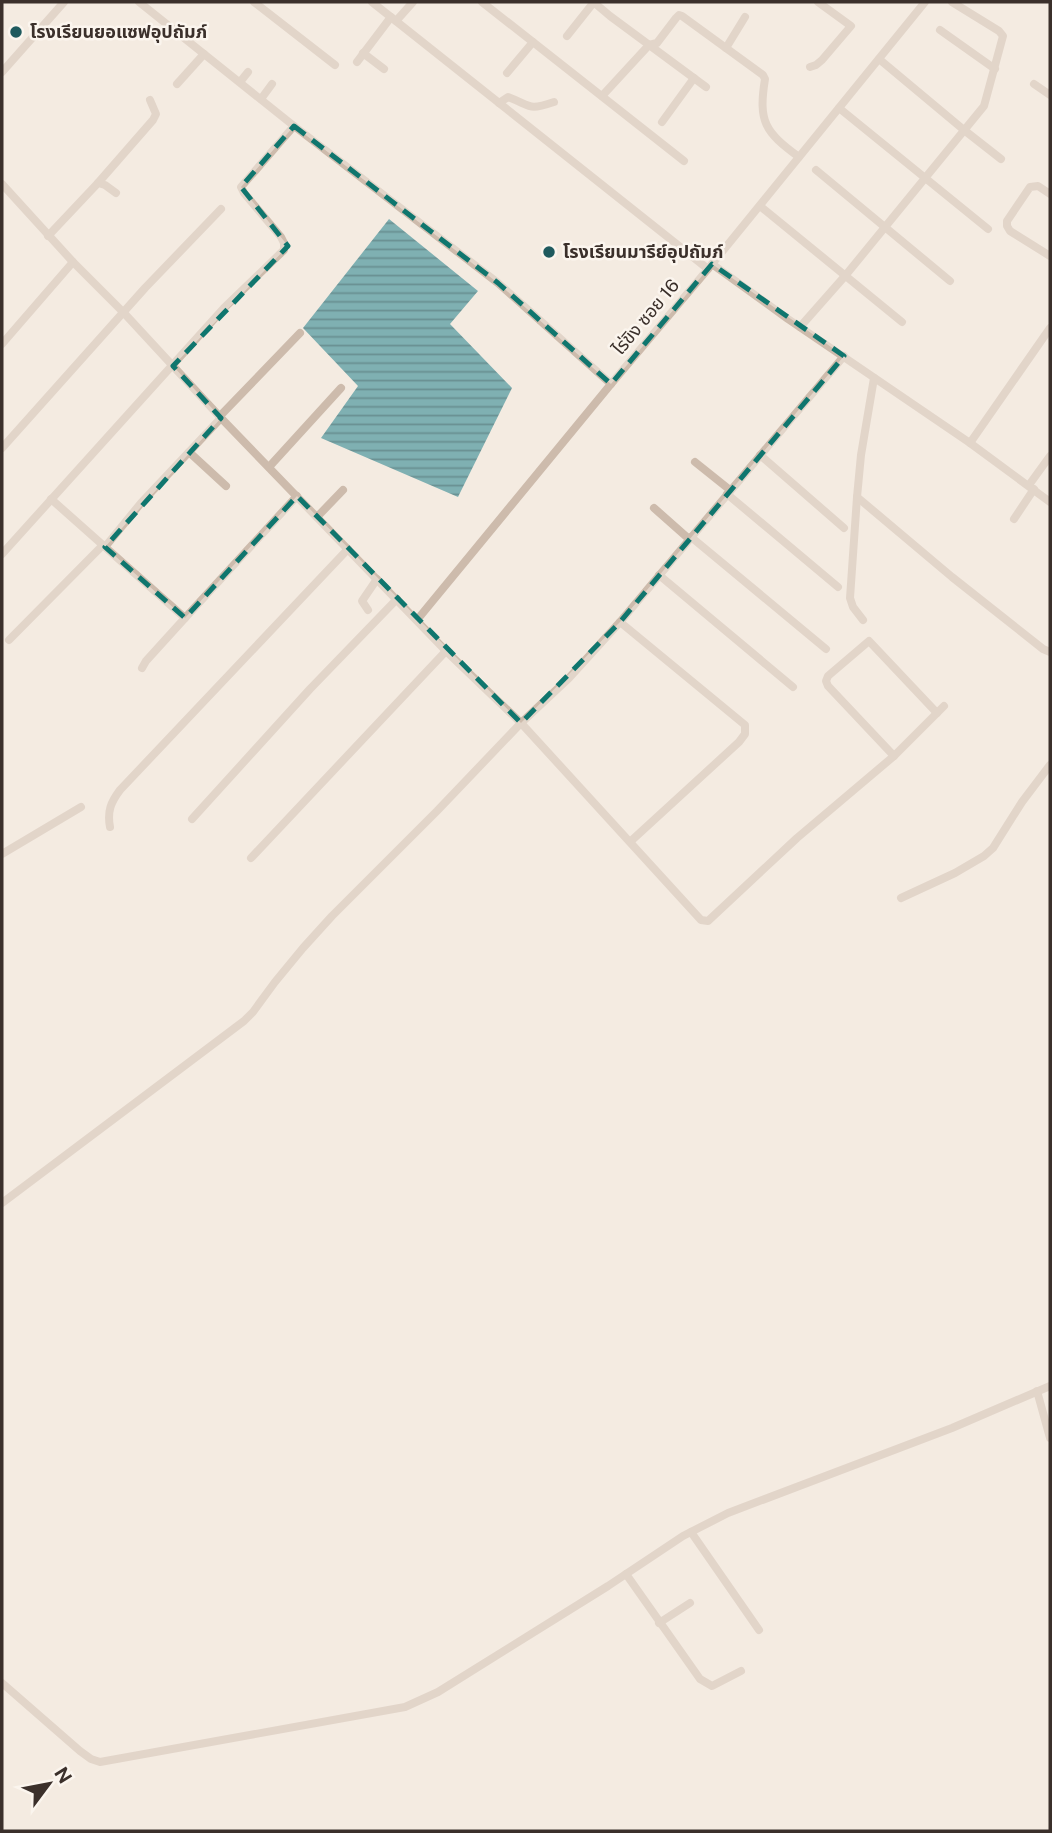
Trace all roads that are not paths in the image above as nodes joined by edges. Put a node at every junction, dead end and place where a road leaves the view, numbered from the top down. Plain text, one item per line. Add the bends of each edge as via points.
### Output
1 (64, 2) edge
2 (139, 2) edge
3 (254, 2) edge
4 (372, 2) edge
5 (413, 2) edge
6 (482, 2) edge
7 (595, 2) edge
8 (818, 2) edge
9 (925, 2) edge
10 (952, 2) edge
11 (745, 17) dead end
12 (394, 19) junction
13 (940, 30) dead end
14 (567, 36) dead end
15 (533, 42) junction
16 (649, 45) junction
17 (726, 48) junction
18 (363, 53) junction
19 (204, 54) junction
20 (879, 58) junction
21 (356, 62) dead end
22 (335, 65) dead end
23 (810, 67) dead end
24 (384, 69) dead end
25 (995, 69) junction
26 (2, 72) edge
27 (248, 72) dead end
28 (507, 73) dead end
29 (694, 78) junction
30 (240, 82) junction
31 (177, 84) dead end
32 (272, 84) dead end
33 (1034, 84) dead end
34 (706, 87) dead end
35 (1050, 95) edge
36 (602, 96) junction
37 (261, 99) junction
38 (150, 100) dead end
39 (554, 102) dead end
40 (499, 103) junction
41 (839, 108) junction
42 (662, 122) dead end
43 (294, 126) junction
44 (964, 130) junction
45 (799, 157) junction
46 (1001, 159) dead end
47 (684, 161) dead end
48 (816, 170) dead end
49 (925, 177) junction
50 (98, 183) junction
51 (2, 184) edge
52 (116, 193) dead end
53 (1050, 194) edge
54 (760, 206) junction
55 (221, 209) dead end
56 (885, 227) junction
57 (988, 229) dead end
58 (48, 236) junction
59 (1050, 256) edge
60 (73, 262) junction
61 (710, 267) junction
62 (845, 276) junction
63 (950, 281) dead end
64 (124, 313) junction
65 (902, 322) dead end
66 (800, 327) junction
67 (1050, 328) edge
68 (300, 333) dead end
69 (2, 344) edge
70 (844, 356) junction
71 (173, 366) junction
72 (874, 378) junction
73 (611, 384) junction
74 (341, 388) dead end
75 (220, 417) junction
76 (970, 443) junction
77 (2, 448) edge
78 (189, 452) junction
79 (760, 455) junction
80 (1050, 456) edge
81 (695, 462) dead end
82 (269, 467) junction
83 (226, 486) dead end
84 (1031, 487) junction
85 (343, 490) dead end
86 (729, 492) junction
87 (297, 496) junction
88 (857, 497) junction
89 (51, 499) junction
90 (1050, 502) edge
91 (653, 508) dead end
92 (317, 517) junction
93 (1014, 519) dead end
94 (844, 528) dead end
95 (690, 538) junction
96 (104, 546) junction
97 (348, 549) junction
98 (2, 554) edge
99 (659, 575) junction
100 (377, 579) junction
101 (838, 587) dead end
102 (397, 599) junction
103 (368, 610) dead end
104 (185, 618) junction
105 (417, 620) junction
106 (863, 620) dead end
107 (620, 622) junction
108 (9, 640) dead end
109 (826, 649) dead end
110 (446, 651) junction
111 (1050, 652) edge
112 (142, 668) dead end
113 (793, 687) dead end
114 (521, 723) junction
115 (894, 756) junction
116 (1050, 765) edge
117 (81, 807) dead end
118 (192, 819) dead end
119 (110, 827) dead end
120 (631, 841) junction
121 (2, 854) edge
122 (251, 858) dead end
123 (901, 898) dead end
124 (2, 1203) edge
125 (1050, 1386) edge
126 (1037, 1391) junction
127 (1050, 1438) edge
128 (691, 1532) junction
129 (626, 1574) junction
130 (690, 1603) dead end
131 (659, 1623) junction
132 (759, 1630) dead end
133 (741, 1671) dead end
134 (2, 1683) edge

1 - 26 street
2 - 19 street
3 - 22 street
4 - 12 street
5 - 12 street
6 - 15 street
7 - 14 street
7 - 16 street
8 - 23 street via 851,26 822,60
9 - 20 street, ไร่ขิง ซอย 16
10 - 25 street via 1003,36
11 - 17 street
12 - 18 street
12 - 40 street
13 - 25 street
15 - 28 street
15 - 36 street
16 - 17 street via 657,43 679,15
16 - 29 street
16 - 36 street
17 - 45 street via 765,77 766,125
18 - 21 street
18 - 24 street
19 - 30 street
19 - 31 street
20 - 41 street, ไร่ขิง ซอย 16
20 - 44 street
25 - 44 street via 984,106
27 - 30 street
29 - 34 street
29 - 42 street
30 - 37 street
32 - 37 street
33 - 35 street
36 - 47 street
37 - 43 street
38 - 50 street via 156,114 153,120
39 - 40 street via 536,108 508,97
40 - 61 street
41 - 45 street, ไร่ขิง ซอย 16
41 - 49 street
43 - 71 street via 241,187 281,237 284,250
43 - 73 street via 498,283
44 - 46 street
44 - 49 street
45 - 54 street, ไร่ขิง ซอย 16
48 - 56 street
49 - 56 street
49 - 57 street
50 - 52 street
50 - 58 street
51 - 58 street
53 - 59 street via 1038,186 1030,187 1007,221 1010,231
54 - 61 street, ไร่ขิง ซอย 16
54 - 62 street
55 - 64 street
56 - 62 street
56 - 63 street
58 - 60 street
60 - 64 street
60 - 69 street
61 - 66 street
61 - 73 street, ไร่ขิง ซอย 16
62 - 65 street
62 - 66 street
64 - 71 street
64 - 77 street
66 - 70 street
67 - 76 street
68 - 75 street
70 - 72 street
70 - 79 street
71 - 75 street
71 - 89 street
72 - 76 street
72 - 88 street
73 - 105 street, ไร่ขิง ซอย 16
74 - 82 street
75 - 78 street
75 - 82 street
76 - 84 street
78 - 83 street
78 - 96 street
79 - 86 street
79 - 94 street
80 - 84 street
81 - 86 street
82 - 87 street
84 - 90 street
84 - 93 street
85 - 92 street
86 - 95 street
86 - 101 street
87 - 92 street
87 - 104 street
88 - 106 street via 850,598
88 - 111 street
89 - 96 street
89 - 98 street
91 - 95 street
92 - 97 street
95 - 99 street
95 - 109 street
96 - 104 street
96 - 108 street
97 - 100 street
97 - 119 street via 120,790 108,810
99 - 107 street
99 - 113 street
100 - 102 street
100 - 103 street via 362,601
102 - 105 street
102 - 118 street
104 - 112 street
105 - 110 street
107 - 114 street
107 - 120 street via 745,725 746,731
110 - 114 street
110 - 122 street
114 - 120 street
114 - 124 street via 332,916 244,1021
115 - 115 street via 940,709 869,641 826,681
115 - 120 street via 708,921 701,920
116 - 123 street via 993,848 955,873
117 - 121 street
125 - 126 street
126 - 127 street
126 - 128 street via 746,1505
128 - 129 street
128 - 132 street
129 - 131 street
129 - 134 street via 438,1692 405,1707 100,1762 80,1751
130 - 131 street
131 - 133 street via 706,1684 712,1686

